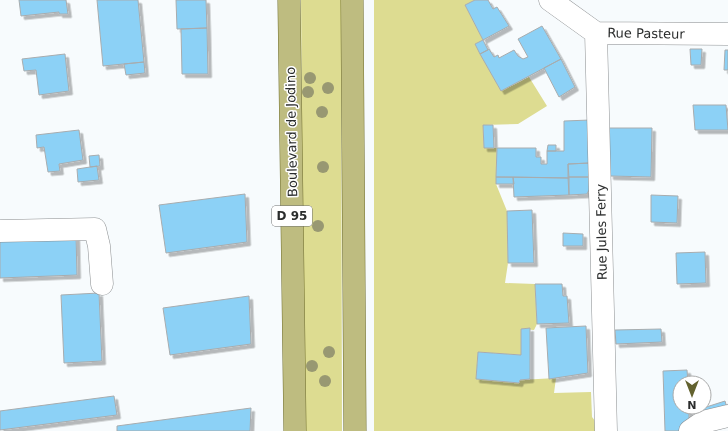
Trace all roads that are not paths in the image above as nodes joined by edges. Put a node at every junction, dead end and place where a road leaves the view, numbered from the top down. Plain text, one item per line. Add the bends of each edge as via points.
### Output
1 (289, 0) edge
2 (352, 0) edge
3 (550, 0) edge
4 (596, 33) junction
5 (728, 34) edge
6 (0, 231) edge
7 (102, 284) dead end
8 (728, 416) edge
9 (294, 431) edge
10 (355, 431) edge
11 (606, 431) edge
12 (690, 431) edge

1 - 9 main road, Boulevard de Jodino / D 95
2 - 10 main road
3 - 4 street, Rue Pasteur
4 - 5 street, Rue Pasteur
4 - 11 street, Rue Jules Ferry
6 - 7 street via 95,229
8 - 12 street via 703,422

